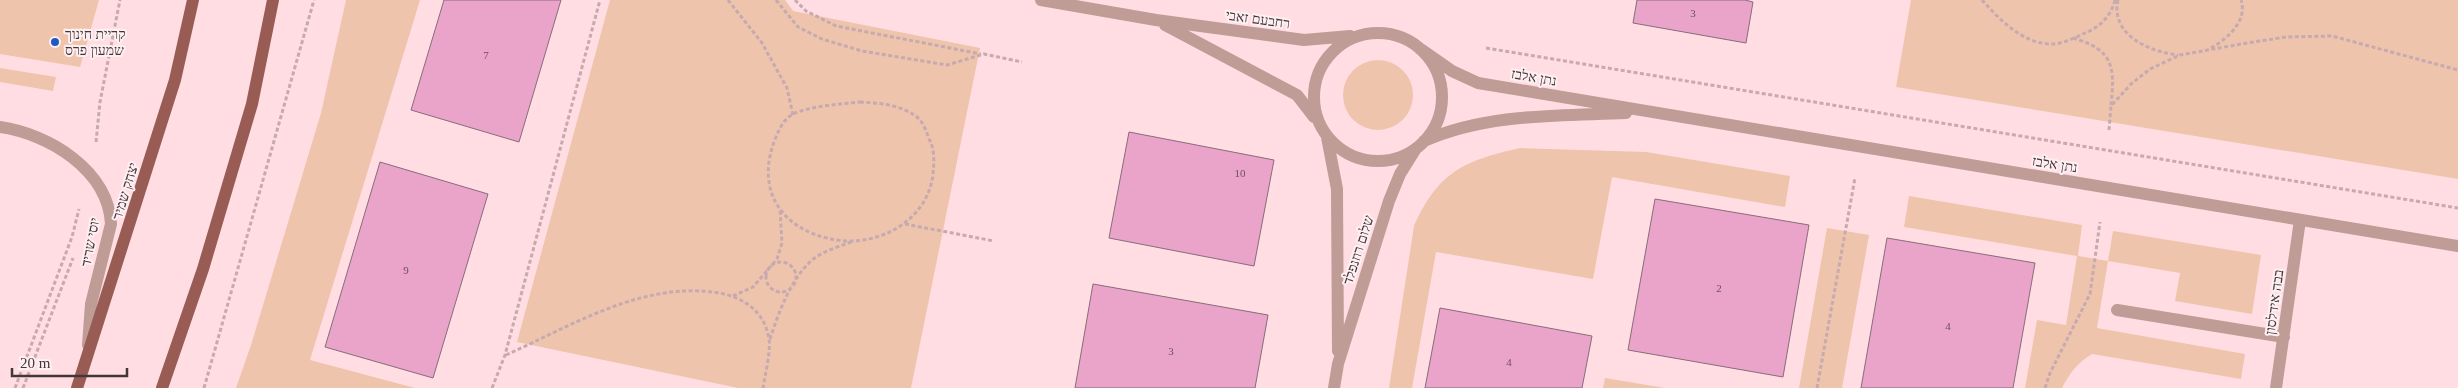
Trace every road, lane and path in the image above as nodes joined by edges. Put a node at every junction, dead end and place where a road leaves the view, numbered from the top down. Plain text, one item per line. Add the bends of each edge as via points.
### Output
1 (192, 0) edge
2 (273, 0) edge
3 (314, 0) edge
4 (600, 0) edge
5 (728, 0) edge
6 (776, 0) edge
7 (795, 0) edge
8 (1041, 0) edge
9 (1982, 0) edge
10 (2116, 0) edge
11 (2241, 0) edge
12 (1156, 20) junction
13 (1357, 36) junction
14 (2073, 38) junction
15 (1486, 48) dead end
16 (1422, 50) junction
17 (984, 54) junction
18 (2180, 55) junction
19 (1022, 62) dead end
20 (2458, 70) edge
21 (2110, 106) junction
22 (1648, 111) junction
23 (793, 115) junction
24 (1317, 120) junction
25 (0, 127) edge
26 (2109, 130) dead end
27 (1326, 136) junction
28 (1419, 145) junction
29 (1855, 178) dead end
30 (2458, 208) edge
31 (780, 210) junction
32 (2300, 220) junction
33 (2100, 222) dead end
34 (904, 224) junction
35 (855, 241) junction
36 (994, 241) dead end
37 (2458, 246) edge
38 (74, 255) dead end
39 (770, 267) junction
40 (793, 284) junction
41 (733, 296) junction
42 (2116, 310) dead end
43 (2284, 337) junction
44 (770, 340) junction
45 (505, 355) junction
46 (87, 364) junction
47 (1338, 364) junction
48 (23, 388) edge
49 (78, 388) edge
50 (162, 388) edge
51 (204, 388) edge
52 (492, 388) edge
53 (763, 388) edge
54 (1334, 388) edge
55 (1817, 388) edge
56 (2045, 388) edge
57 (2276, 388) edge

1 - 46 main road, יצחק שמיר via 175,80
2 - 50 main road via 252,104 203,269
3 - 51 path
4 - 45 path
5 - 23 path via 762,42 787,88
6 - 17 path via 798,27 862,52 947,65
7 - 17 path via 806,11 836,26
8 - 12 street, רחבעם זאבי
9 - 14 path via 2012,30 2028,37 2052,44
10 - 14 path via 2097,28
10 - 18 path via 2117,17 2137,42 2163,53
11 - 18 path via 2241,19 2232,34 2212,48
12 - 13 street, רחבעם זאבי via 1304,40
12 - 24 street, רחבעם זאבי via 1297,96
13 - 16 street via 1387,32 1408,39
13 - 24 street via 1342,42 1319,69 1313,102
14 - 21 path via 2086,42 2110,62 2114,78
15 - 30 path
16 - 22 street, נתן אלבז via 1452,71 1478,83
16 - 28 street via 1434,65 1441,82 1442,99 1440,115
17 - 19 path
18 - 20 path via 2286,37 2332,36
18 - 21 path via 2150,69
21 - 26 path
22 - 28 street, נתן אלבז via 1509,119 1448,130
22 - 32 street, נתן אלבז
23 - 31 path via 781,126 769,157 767,175
23 - 34 path via 860,102 891,106 919,118 933,146 932,182 920,208
24 - 27 street
25 - 46 street, יוסי שריד via 19,130 50,143 93,175 110,212 111,224 91,304
27 - 28 street via 1340,149 1368,160 1398,158
27 - 47 street, שלום רוזנפלד via 1337,189
28 - 47 street, שלום רוזנפלד via 1400,174 1389,201
29 - 55 path
31 - 35 path via 790,222 814,234 832,240
31 - 39 path via 782,243 777,259
32 - 37 street, נתן אלבז
32 - 43 street, בבה אידלסון
33 - 56 path via 2090,294
34 - 35 path via 892,231
34 - 36 path
35 - 40 path via 813,259
38 - 48 path
39 - 40 path via 778,262 788,264 794,271
39 - 40 path via 766,281 772,289 786,290
39 - 41 path via 753,287
40 - 44 path
41 - 44 path via 755,309
41 - 45 path via 680,290 650,295 612,308
42 - 43 street
43 - 57 street, בבה אידלסון
44 - 53 path
45 - 52 path
46 - 49 main road, יצחק שמיר
47 - 54 street, שלום רוזנפלד

